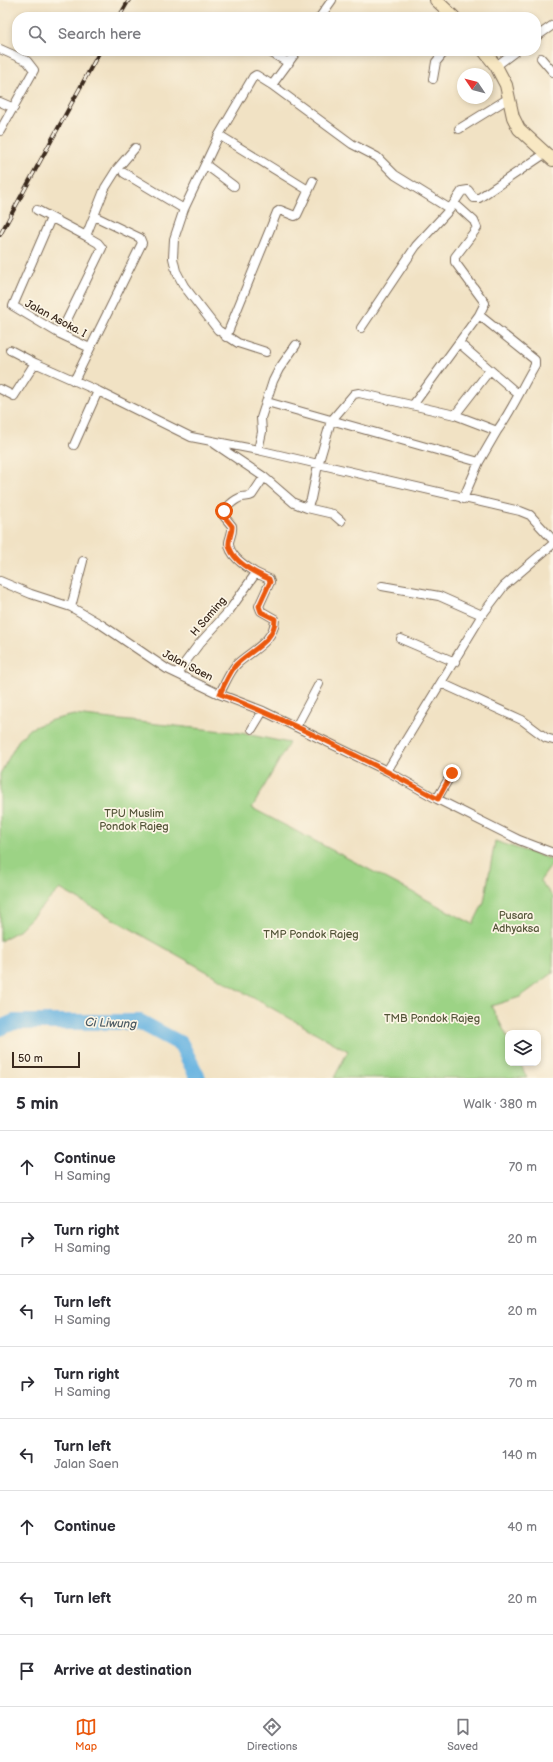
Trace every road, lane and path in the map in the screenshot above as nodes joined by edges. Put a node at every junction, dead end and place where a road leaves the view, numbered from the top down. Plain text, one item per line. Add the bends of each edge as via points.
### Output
1 (332, 0) edge
2 (436, 0) edge
3 (324, 12) edge
4 (449, 12) edge
5 (553, 25) edge
6 (541, 33) edge
7 (0, 49) edge
8 (12, 54) edge
9 (16, 56) edge
10 (277, 56) edge
11 (294, 56) edge
12 (441, 56) edge
13 (488, 56) edge
14 (509, 56) edge
15 (541, 58) dead end
16 (289, 63) junction
17 (496, 66) junction
18 (553, 72) edge
19 (433, 79) dead end
20 (272, 85) junction
21 (509, 98) junction
22 (0, 102) edge
23 (14, 108) junction
24 (460, 130) dead end
25 (0, 131) edge
26 (219, 135) junction
27 (135, 148) dead end
28 (550, 156) edge
29 (206, 165) junction
30 (124, 173) dead end
31 (313, 181) dead end
32 (234, 186) dead end
33 (308, 190) junction
34 (452, 206) junction
35 (184, 209) junction
36 (37, 210) dead end
37 (94, 216) junction
38 (51, 218) junction
39 (86, 236) junction
40 (479, 315) junction
41 (360, 328) dead end
42 (60, 334) junction
43 (226, 337) junction
44 (459, 343) junction
45 (296, 345) dead end
46 (90, 348) junction
47 (10, 350) dead end
48 (266, 352) dead end
49 (35, 363) junction
50 (490, 370) junction
51 (74, 381) junction
52 (0, 389) edge
53 (98, 391) junction
54 (518, 394) junction
55 (267, 402) junction
56 (413, 405) junction
57 (455, 415) junction
58 (331, 421) junction
59 (497, 431) junction
60 (212, 442) junction
61 (74, 445) dead end
62 (258, 450) junction
63 (479, 462) junction
64 (318, 466) junction
65 (264, 477) junction
66 (463, 499) junction
67 (307, 508) junction
68 (341, 521) dead end
69 (551, 537) edge
70 (550, 546) edge
71 (83, 561) dead end
72 (256, 573) junction
73 (0, 581) edge
74 (382, 586) dead end
75 (72, 607) junction
76 (482, 615) junction
77 (401, 639) dead end
78 (455, 662) junction
79 (177, 673) junction
80 (441, 683) junction
81 (319, 684) dead end
82 (220, 694) junction
83 (262, 712) junction
84 (296, 727) junction
85 (253, 728) dead end
86 (553, 740) edge
87 (387, 771) junction
88 (452, 773) dead end
89 (438, 799) junction
90 (553, 853) edge

1 - 3 street
2 - 4 main road
5 - 6 street
7 - 8 street
9 - 23 street via 28,61 34,70
10 - 16 street
11 - 16 street
12 - 19 street via 436,62
13 - 17 main road
14 - 17 street
15 - 18 street
16 - 20 street
17 - 21 main road via 506,85
20 - 26 street via 259,76 253,77
20 - 34 street via 352,144 377,157 395,175
21 - 24 street
21 - 28 main road via 513,117 519,129
22 - 23 street
23 - 25 street
26 - 29 street
26 - 33 street
27 - 37 street via 105,188
28 - 34 street via 479,198 474,198 468,190 462,191
29 - 32 street
29 - 35 street
30 - 35 street
31 - 33 street
33 - 43 street via 298,215 280,210 277,212
34 - 40 street via 476,224 477,228 454,256 454,260 468,282 485,300
34 - 41 street via 416,246
35 - 43 street via 174,239 173,258 176,271 184,286
36 - 38 street
37 - 39 street
37 - 46 street via 140,238 142,243
38 - 39 street
38 - 42 street, Jalan Asoka. I via 13,306
39 - 42 street via 98,242 102,248
40 - 44 street
40 - 54 street via 535,360 535,365
42 - 46 street, Jalan Asoka. I
43 - 48 street
44 - 50 street
44 - 56 street
45 - 55 street via 279,369
46 - 51 street
47 - 49 street
49 - 51 street
49 - 52 street via 14,396
50 - 54 street
50 - 57 street
51 - 53 street
53 - 60 street via 191,437
53 - 61 street
54 - 59 street via 512,410
55 - 58 street
55 - 62 street via 261,418 262,432
56 - 57 street
56 - 58 street via 359,393 354,394
57 - 59 street
58 - 63 street
58 - 64 street
59 - 63 street
60 - 62 street
60 - 65 street
62 - 64 street
63 - 66 street
64 - 66 street
64 - 67 street
65 - 67 street via 294,503
65 - 72 street via 252,496 233,502 223,515 232,526 229,543 231,551 241,563
66 - 69 street via 530,515
67 - 68 street via 333,514
69 - 70 street
70 - 76 street via 504,586
71 - 75 street
72 - 79 street, H Saming via 230,611 199,644
72 - 82 street via 269,579 259,606 261,612 275,619 275,624 267,639 234,668
73 - 75 street, Jalan Saen via 30,594
74 - 76 street via 439,596
75 - 79 street, Jalan Saen
76 - 78 street
77 - 78 street
78 - 80 street
79 - 82 street, Jalan Saen
80 - 86 street via 522,720 546,738
80 - 87 street
81 - 84 street
82 - 83 street, Jalan Saen
83 - 84 street, Jalan Saen
83 - 85 street
84 - 87 street, Jalan Saen
87 - 89 street, Jalan Saen
88 - 89 street
89 - 90 street, Jalan Saen via 519,840

